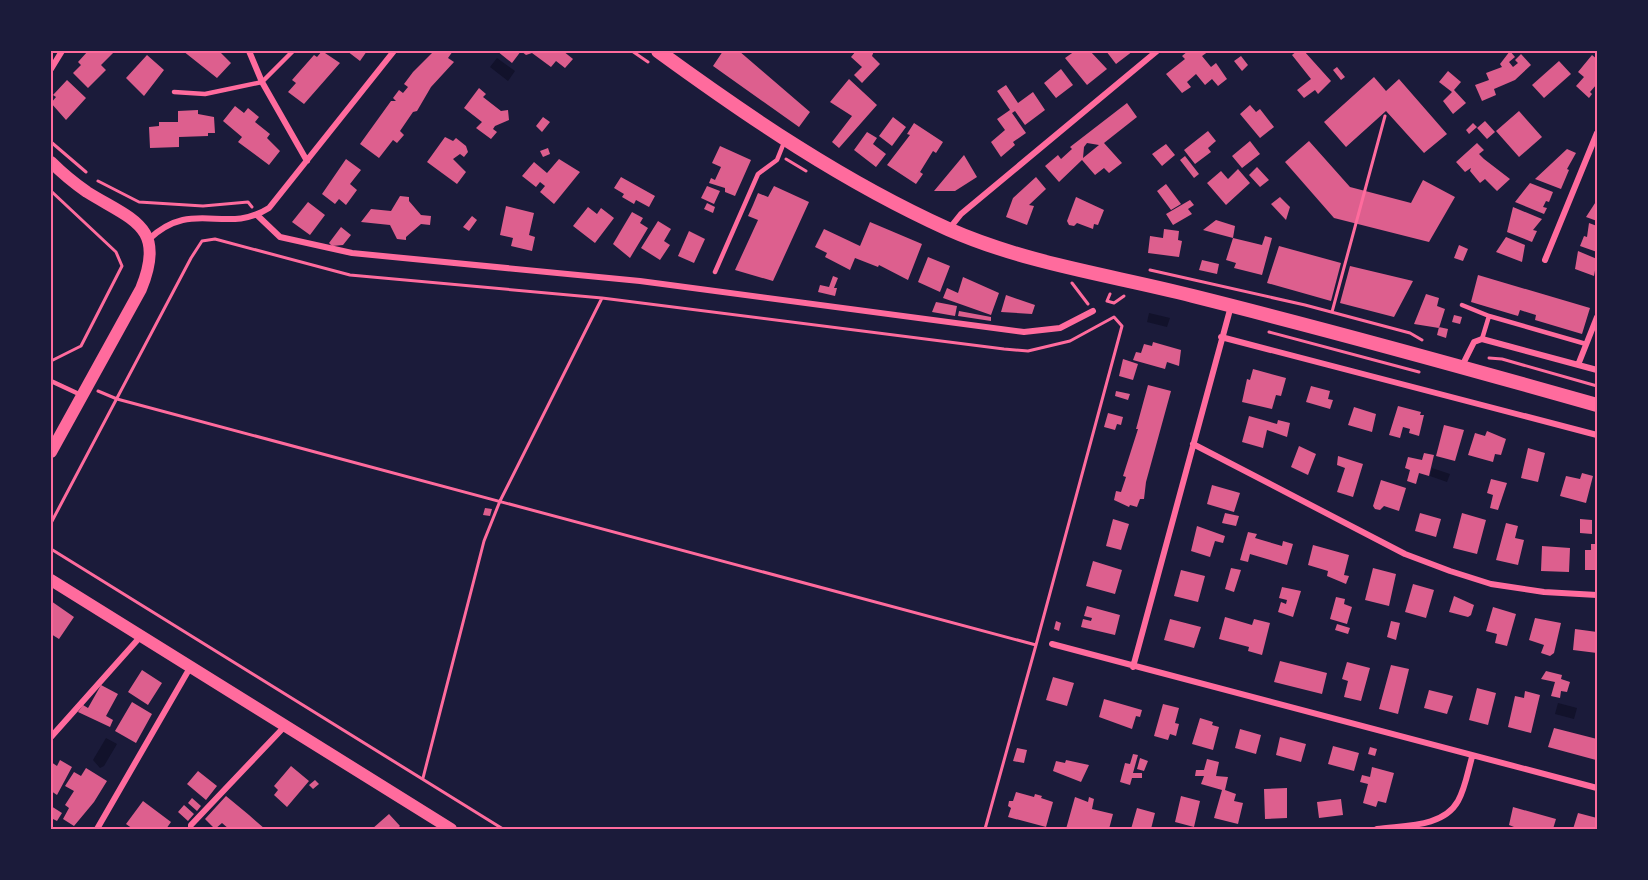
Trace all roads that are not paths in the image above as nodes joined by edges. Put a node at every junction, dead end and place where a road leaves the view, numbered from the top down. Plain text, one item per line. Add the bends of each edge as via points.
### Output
1 (62, 51) edge
2 (249, 51) edge
3 (293, 51) edge
4 (394, 51) edge
5 (658, 51) edge
6 (1157, 51) edge
7 (51, 69) edge
8 (262, 82) junction
9 (174, 92) dead end
10 (1597, 133) edge
11 (786, 140) junction
12 (307, 161) junction
13 (51, 162) edge
14 (258, 215) junction
15 (949, 229) junction
16 (147, 240) junction
17 (1545, 260) dead end
18 (715, 272) dead end
19 (1232, 306) junction
20 (1462, 306) dead end
21 (1093, 311) road end
22 (1489, 316) junction
23 (1597, 317) edge
24 (1221, 337) junction
25 (1482, 339) junction
26 (1586, 344) junction
27 (1464, 360) junction
28 (1578, 365) junction
29 (1597, 369) edge
30 (51, 381) edge
31 (85, 391) junction
32 (1597, 405) edge
33 (1597, 435) edge
34 (1193, 444) junction
35 (51, 452) edge
36 (51, 580) edge
37 (1597, 595) edge
38 (142, 635) junction
39 (1052, 644) dead end
40 (191, 666) junction
41 (1133, 667) junction
42 (286, 725) junction
43 (51, 737) edge
44 (1472, 757) junction
45 (1597, 788) edge
46 (97, 829) edge
47 (191, 829) edge
48 (452, 829) edge
49 (1377, 829) edge

1 - 7 street
2 - 8 street
3 - 8 lane
4 - 12 street
5 - 11 main road
6 - 15 street via 961,214
8 - 9 lane via 205,94
8 - 12 street
10 - 17 street
11 - 15 main road via 871,191
11 - 18 lane via 777,160 758,174
12 - 14 street via 269,208
13 - 16 main road via 78,186 133,218
14 - 16 street via 241,219 187,217 168,223
14 - 21 street via 280,237 352,253 640,281 1023,332 1060,328
15 - 19 main road via 1051,265
16 - 31 main road via 152,251 141,289
19 - 24 street
19 - 27 main road
20 - 22 lane
22 - 25 lane
22 - 26 lane
23 - 26 street
24 - 33 street
24 - 34 street
25 - 27 street via 1474,342
25 - 28 street
26 - 28 street
27 - 32 main road
28 - 29 street
30 - 31 lane
31 - 35 main road
34 - 37 street via 1405,554 1450,572 1491,584
34 - 41 street
36 - 38 main road
38 - 40 main road
38 - 43 street
39 - 41 street
40 - 42 main road
40 - 46 street
41 - 44 street
42 - 47 street
42 - 48 main road
44 - 45 street
44 - 49 street via 1458,801 1448,814 1432,822

